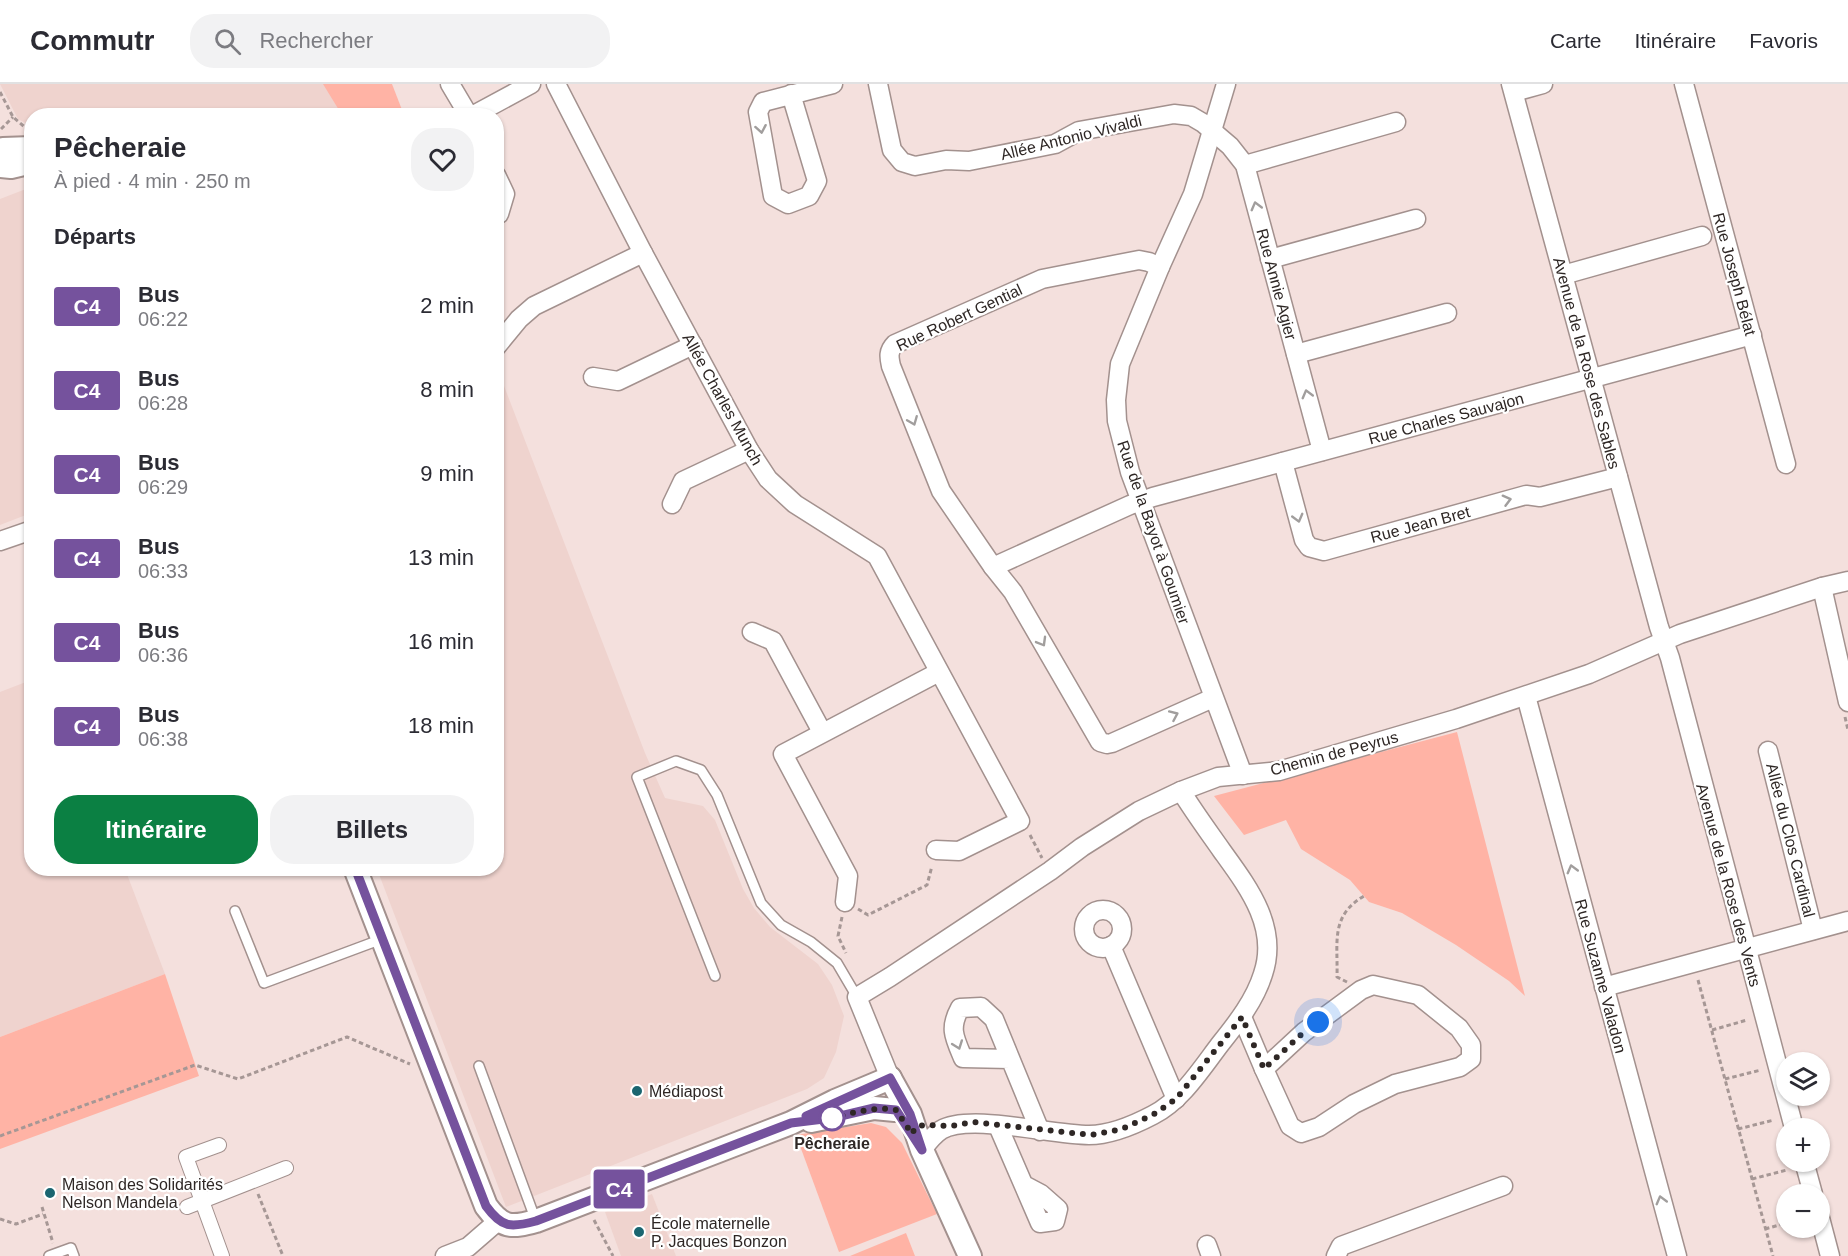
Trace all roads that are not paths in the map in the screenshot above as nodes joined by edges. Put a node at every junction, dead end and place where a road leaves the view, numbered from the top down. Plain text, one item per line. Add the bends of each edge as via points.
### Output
1 (450, 84) edge
2 (531, 84) edge
3 (556, 84) edge
4 (833, 84) edge
5 (878, 84) edge
6 (1226, 84) edge
7 (1543, 84) edge
8 (1684, 84) edge
9 (1513, 88) edge
10 (791, 93) junction
11 (465, 108) edge
12 (485, 108) edge
13 (1396, 122) dead end
14 (1212, 130) junction
15 (24, 148) edge
16 (1, 149) edge
17 (24, 164) edge
18 (1245, 165) junction
19 (1416, 219) dead end
20 (1702, 236) dead end
21 (643, 253) junction
22 (1270, 259) junction
23 (1160, 267) junction
24 (1563, 275) junction
25 (1447, 313) dead end
26 (1752, 335) junction
27 (504, 337) edge
28 (693, 345) junction
29 (1296, 354) junction
30 (593, 377) dead end
31 (1592, 379) junction
32 (749, 450) junction
33 (1322, 451) junction
34 (1283, 462) junction
35 (1786, 464) dead end
36 (1618, 477) junction
37 (1140, 501) junction
38 (672, 504) dead end
39 (24, 533) edge
40 (0, 542) edge
41 (993, 567) junction
42 (1848, 581) edge
43 (1822, 587) junction
44 (752, 632) dead end
45 (1664, 641) junction
46 (939, 672) junction
47 (1526, 696) junction
48 (1213, 698) junction
49 (1848, 702) edge
50 (822, 732) junction
51 (1768, 751) dead end
52 (1243, 775) junction
53 (1181, 791) junction
54 (936, 850) road end
55 (358, 876) edge
56 (845, 902) road end
57 (235, 911) dead end
58 (1848, 921) edge
59 (1813, 930) junction
60 (382, 939) junction
61 (1111, 945) dead end
62 (1747, 947) junction
63 (715, 976) dead end
64 (1604, 987) junction
65 (857, 997) junction
66 (1242, 1017) junction
67 (1011, 1059) dead end
68 (479, 1066) dead end
69 (1264, 1069) junction
70 (890, 1096) junction
71 (1176, 1099) junction
72 (1791, 1118) edge
73 (791, 1123) junction
74 (998, 1126) junction
75 (1040, 1131) junction
76 (916, 1137) junction
77 (219, 1145) dead end
78 (286, 1168) dead end
79 (1024, 1185) dead end
80 (1503, 1186) dead end
81 (202, 1201) junction
82 (187, 1207) dead end
83 (498, 1221) junction
84 (536, 1221) junction
85 (1825, 1238) edge
86 (53, 1255) edge
87 (74, 1256) edge
88 (222, 1256) edge
89 (445, 1256) edge
90 (970, 1256) edge
91 (1336, 1256) edge
92 (1677, 1256) edge
93 (1830, 1256) edge

1 - 11 street
2 - 12 street
3 - 21 street, Allée Charles Munch
4 - 10 street
5 - 14 street, Allée Antonio Vivaldi via 892,150 902,162 915,166 946,160 969,161 1055,144 1079,131 1157,116 1191,116
6 - 14 street, Rue de la Bayot à Goumier
7 - 9 street
8 - 26 street, Rue Joseph Bélat
9 - 24 street, Avenue de la Rose des Sables
10 -> 10 street via 763,102 758,112 773,196 788,204 809,196 817,181
13 - 18 street
14 - 18 street, Rue Annie Agier
14 - 23 street, Rue de la Bayot à Goumier via 1193,194
15 - 16 street
16 - 17 street via 11,167
22 -> 18 street, Rue Annie Agier
19 - 22 street
20 - 24 street
21 - 27 street via 534,306
21 - 28 street, Allée Charles Munch
22 - 29 street, Rue Annie Agier
23 - 37 street, Rue de la Bayot à Goumier via 1126,348 1117,381 1122,448
23 -> 41 street, Rue Robert Gential via 1139,260 1042,279 890,349 891,366 941,491
24 - 31 street, Avenue de la Rose des Sables
25 - 29 street
26 - 31 street, Rue Charles Sauvajon
26 - 35 street, Rue Joseph Bélat
28 - 30 street via 618,381
28 - 32 street, Allée Charles Munch
33 -> 29 street, Rue Annie Agier
31 - 33 street, Rue Charles Sauvajon
31 - 36 street, Avenue de la Rose des Sables
32 - 38 street via 682,481
32 - 46 street, Allée Charles Munch via 768,478 795,504 877,556
33 - 34 street, Rue Charles Sauvajon
34 -> 36 street, Rue Jean Bret via 1308,547 1324,551 1526,495 1540,497
34 - 37 street, Rue Charles Sauvajon
36 - 45 street, Avenue de la Rose des Sables
37 - 41 street
37 - 48 street, Rue de la Bayot à Goumier
39 - 40 street
41 -> 48 street, Rue Robert Gential via 1012,592 1100,742 1112,743
42 - 43 street, Chemin de Peyrus
43 - 45 street, Chemin de Peyrus
43 - 49 street
44 - 50 street via 773,640
45 - 47 street, Chemin de Peyrus
45 - 62 street, Avenue de la Rose des Vents
46 - 50 street
46 - 54 street, Allée Charles Munch via 1020,821 959,851
47 - 52 street, Chemin de Peyrus via 1279,771
64 -> 47 street, Rue Suzanne Valadon
48 - 52 street, Rue de la Bayot à Goumier
50 - 56 street via 783,754 848,876
51 - 59 street, Allée du Clos Cardinal
52 - 53 street, Chemin de Peyrus via 1218,777
53 - 65 street, Chemin de Peyrus via 1139,811 1082,847
53 - 66 street via 1251,891 1264,918 1268,948 1263,974
55 - 60 street
57 - 60 lane via 264,983
58 - 59 street
59 - 62 street
60 - 83 street via 486,1206
61 - 71 street
62 - 64 street
62 - 72 street, Avenue de la Rose des Vents
63 - 65 lane via 637,777 676,761 701,770 717,795 761,903 781,925 837,963
92 -> 64 street, Rue Suzanne Valadon
65 - 70 street
66 - 69 street
66 - 71 street
67 - 75 street
68 - 84 lane
69 - 69 street via 1290,1126 1301,1133 1395,1084 1460,1067 1471,1059 1471,1045 1459,1028 1418,995 1373,985 1304,1032
70 - 73 street via 832,1118
70 - 73 street via 835,1101
70 - 76 street via 910,1114
71 - 75 street via 1122,1129 1091,1135
73 - 84 street
74 - 75 street
74 - 76 street via 973,1122 940,1130 930,1139
74 - 79 street
76 - 90 street
77 - 81 street via 186,1158
78 - 81 street
80 - 91 street via 1341,1246
81 - 82 street
81 - 88 street
83 - 84 street via 515,1227
83 - 89 street via 468,1247
85 - 93 street
86 - 87 lane via 71,1248

